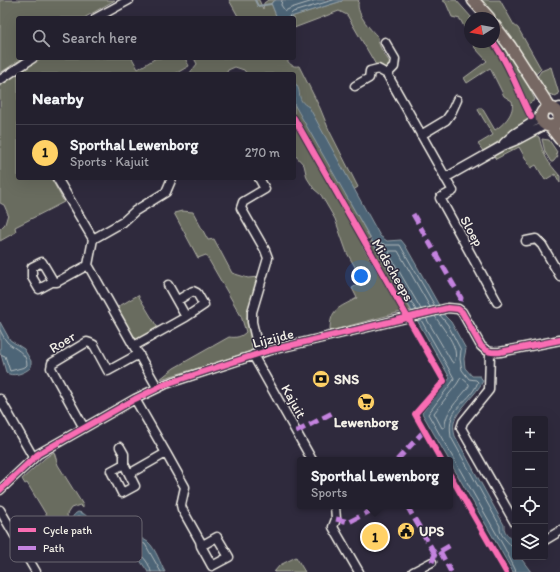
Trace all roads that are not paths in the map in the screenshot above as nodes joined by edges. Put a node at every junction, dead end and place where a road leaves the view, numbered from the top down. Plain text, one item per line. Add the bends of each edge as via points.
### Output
1 (129, 0) edge
2 (473, 0) edge
3 (484, 12) edge
4 (100, 16) edge
5 (500, 33) edge
6 (385, 42) dead end
7 (29, 60) edge
8 (387, 74) junction
9 (0, 80) edge
10 (355, 86) dead end
11 (457, 100) dead end
12 (553, 117) edge
13 (421, 135) junction
14 (560, 139) edge
15 (446, 178) junction
16 (59, 180) edge
17 (170, 180) edge
18 (260, 180) edge
19 (92, 239) junction
20 (526, 241) dead end
21 (88, 266) junction
22 (560, 276) edge
23 (52, 282) dead end
24 (168, 285) dead end
25 (178, 300) junction
26 (497, 302) dead end
27 (186, 317) junction
28 (560, 340) edge
29 (136, 350) junction
30 (490, 353) junction
31 (256, 354) junction
32 (157, 387) junction
33 (0, 399) edge
34 (135, 399) junction
35 (84, 428) junction
36 (120, 447) dead end
37 (166, 453) junction
38 (310, 457) edge
39 (33, 458) junction
40 (124, 464) junction
41 (129, 474) junction
42 (0, 490) edge
43 (336, 509) edge
44 (0, 510) edge
45 (512, 518) edge
46 (10, 527) edge
47 (560, 531) edge
48 (548, 538) edge
49 (201, 546) dead end
50 (30, 562) edge
51 (432, 562) dead end
52 (36, 572) edge
53 (359, 572) edge
54 (413, 572) edge

1 - 4 street
2 - 3 main road
5 - 12 main road
6 - 8 street via 395,60 394,67
7 - 9 street
8 - 10 street via 378,69 370,71 368,78
8 - 13 street, Sloep
11 - 13 street via 446,120
12 - 14 main road
12 - 15 street via 514,134 500,147
13 - 15 street, Sloep
15 - 26 street, Sloep via 453,190 440,198
16 - 19 street
17 - 19 street via 166,192 136,210 123,222
18 - 31 street, Kajuit via 265,189 243,202 241,208 268,258 251,315
19 - 21 street
20 - 22 street via 536,239
21 - 23 street via 57,282
21 - 29 street
24 - 25 street
25 - 27 street
25 - 27 street, Roer via 193,292 197,293 204,305
27 - 29 street, Roer
28 - 30 street
29 - 32 street
29 - 35 street, Roer via 108,371 90,342 52,363 51,368
30 - 31 street, Lijzijde via 481,346 462,312 454,308
30 - 45 street via 489,390 461,428
31 - 32 street, Lijzijde
31 - 38 street, Kajuit
32 - 34 street, Lijzijde
33 - 39 street
34 - 35 street, Lijzijde
34 - 37 street
35 - 39 street, Lijzijde
36 - 40 street via 124,454
37 - 41 street
37 - 49 street via 185,487 182,509
39 - 42 street, Lijzijde
40 - 41 street
40 - 41 street via 111,471 122,493 135,486
43 - 53 street via 334,528
44 - 46 street
47 - 48 street
50 - 52 street
51 - 54 street

